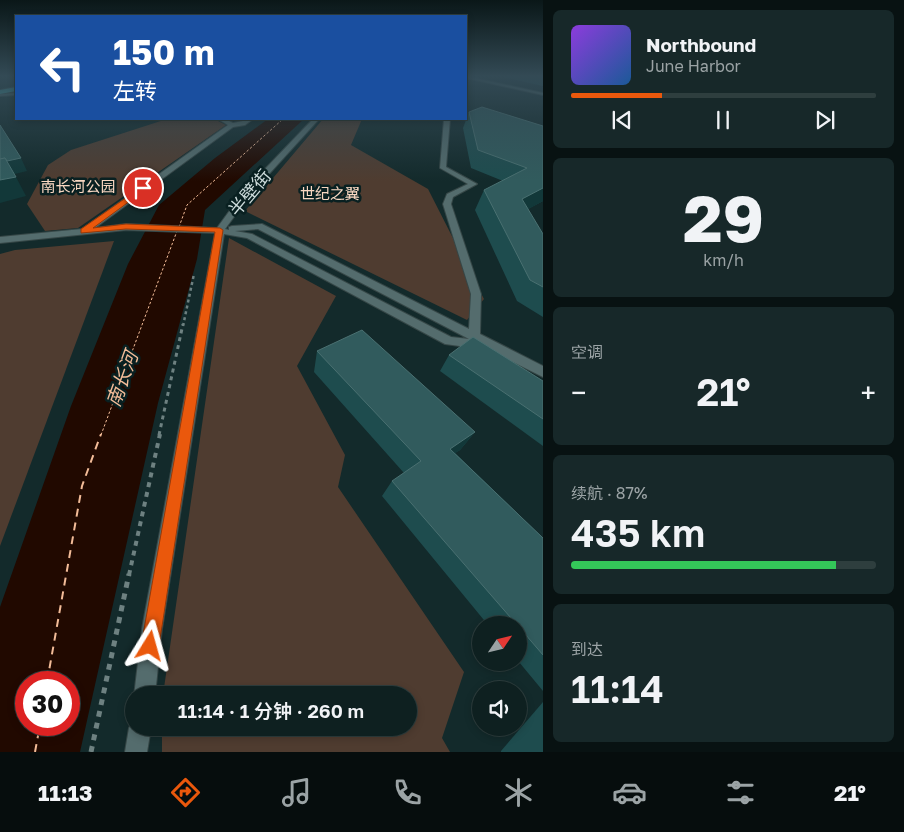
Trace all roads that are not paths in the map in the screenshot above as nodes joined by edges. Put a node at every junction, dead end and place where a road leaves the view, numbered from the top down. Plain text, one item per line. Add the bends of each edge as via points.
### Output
1 (223, 120) edge
2 (249, 120) edge
3 (315, 120) edge
4 (447, 120) edge
5 (232, 124) junction
6 (220, 230) junction
7 (84, 231) junction
8 (0, 240) edge
9 (474, 336) junction
10 (495, 346) junction
11 (543, 372) edge
12 (145, 686) edge
13 (139, 736) edge
14 (136, 752) edge

1 - 5 street
2 - 5 street via 243,124
3 - 6 street, 半壁街 via 247,193
4 - 9 street via 443,168 473,184 450,196 447,204 476,294
5 - 7 street
6 - 7 street via 126,227
6 - 9 street via 259,226
6 - 10 street via 249,236 448,341
6 - 12 street, 半壁街
7 - 8 street
9 - 10 street
10 - 11 street
13 - 14 street

